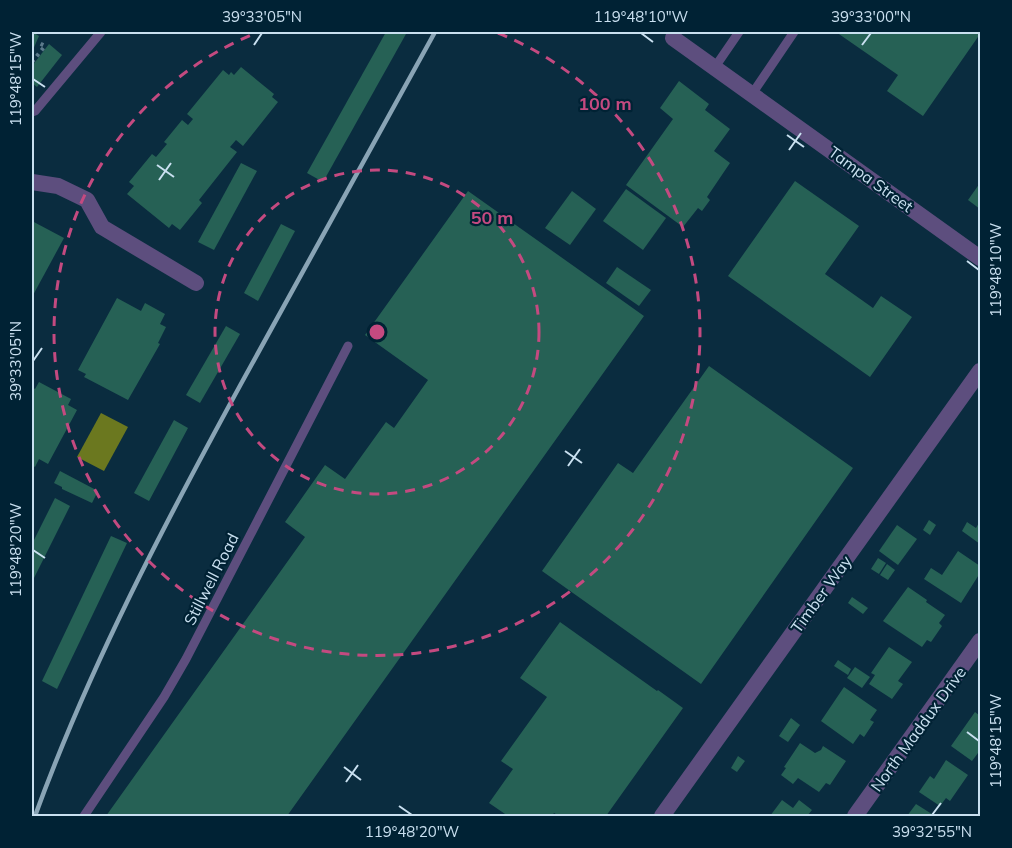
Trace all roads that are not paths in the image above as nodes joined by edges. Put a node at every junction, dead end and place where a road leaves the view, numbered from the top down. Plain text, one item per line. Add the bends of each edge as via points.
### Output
1 (101, 32) edge
2 (739, 32) edge
3 (794, 32) edge
4 (675, 34) edge
5 (715, 67) junction
6 (752, 94) junction
7 (32, 112) edge
8 (32, 182) edge
9 (981, 258) edge
10 (196, 283) dead end
11 (348, 346) dead end
12 (981, 371) edge
13 (981, 641) edge
14 (84, 816) edge
15 (662, 816) edge
16 (855, 816) edge

1 - 7 lane
2 - 5 lane
3 - 6 lane
4 - 5 street, Tampa Street
5 - 6 street, Tampa Street
6 - 9 street, Tampa Street
8 - 10 street via 58,186 87,200 102,227
11 - 14 lane, Stillwell Road via 186,659
12 - 15 street, Timber Way
13 - 16 street, North Maddux Drive

